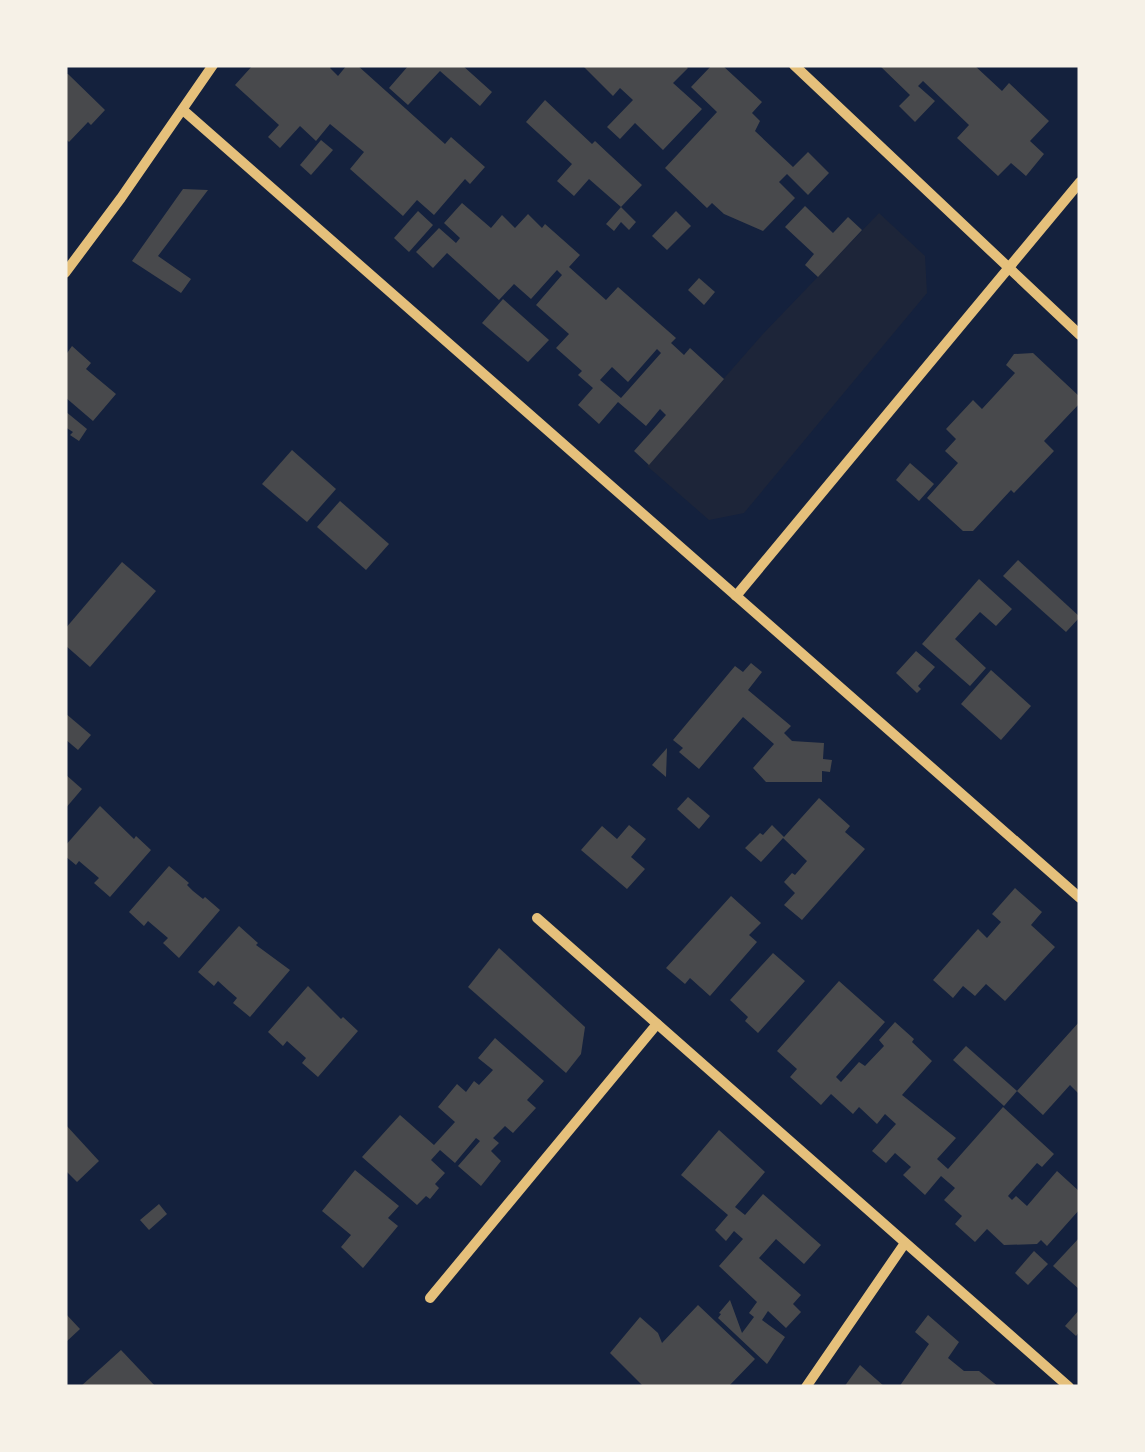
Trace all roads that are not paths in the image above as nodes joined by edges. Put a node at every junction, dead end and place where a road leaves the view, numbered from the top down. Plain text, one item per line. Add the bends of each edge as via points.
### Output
1 (213, 65) edge
2 (794, 65) edge
3 (183, 110) junction
4 (1080, 182) edge
5 (1008, 266) junction
6 (65, 273) edge
7 (1080, 335) edge
8 (736, 596) junction
9 (1080, 898) edge
10 (537, 918) dead end
11 (658, 1024) junction
12 (906, 1243) junction
13 (430, 1298) dead end
14 (806, 1387) edge
15 (1069, 1387) edge

1 - 3 street
2 - 5 street
3 - 6 street
3 - 8 street
4 - 5 street
5 - 7 street
5 - 8 street
8 - 9 street
10 - 11 street
11 - 12 street
11 - 13 street
12 - 14 street
12 - 15 street

